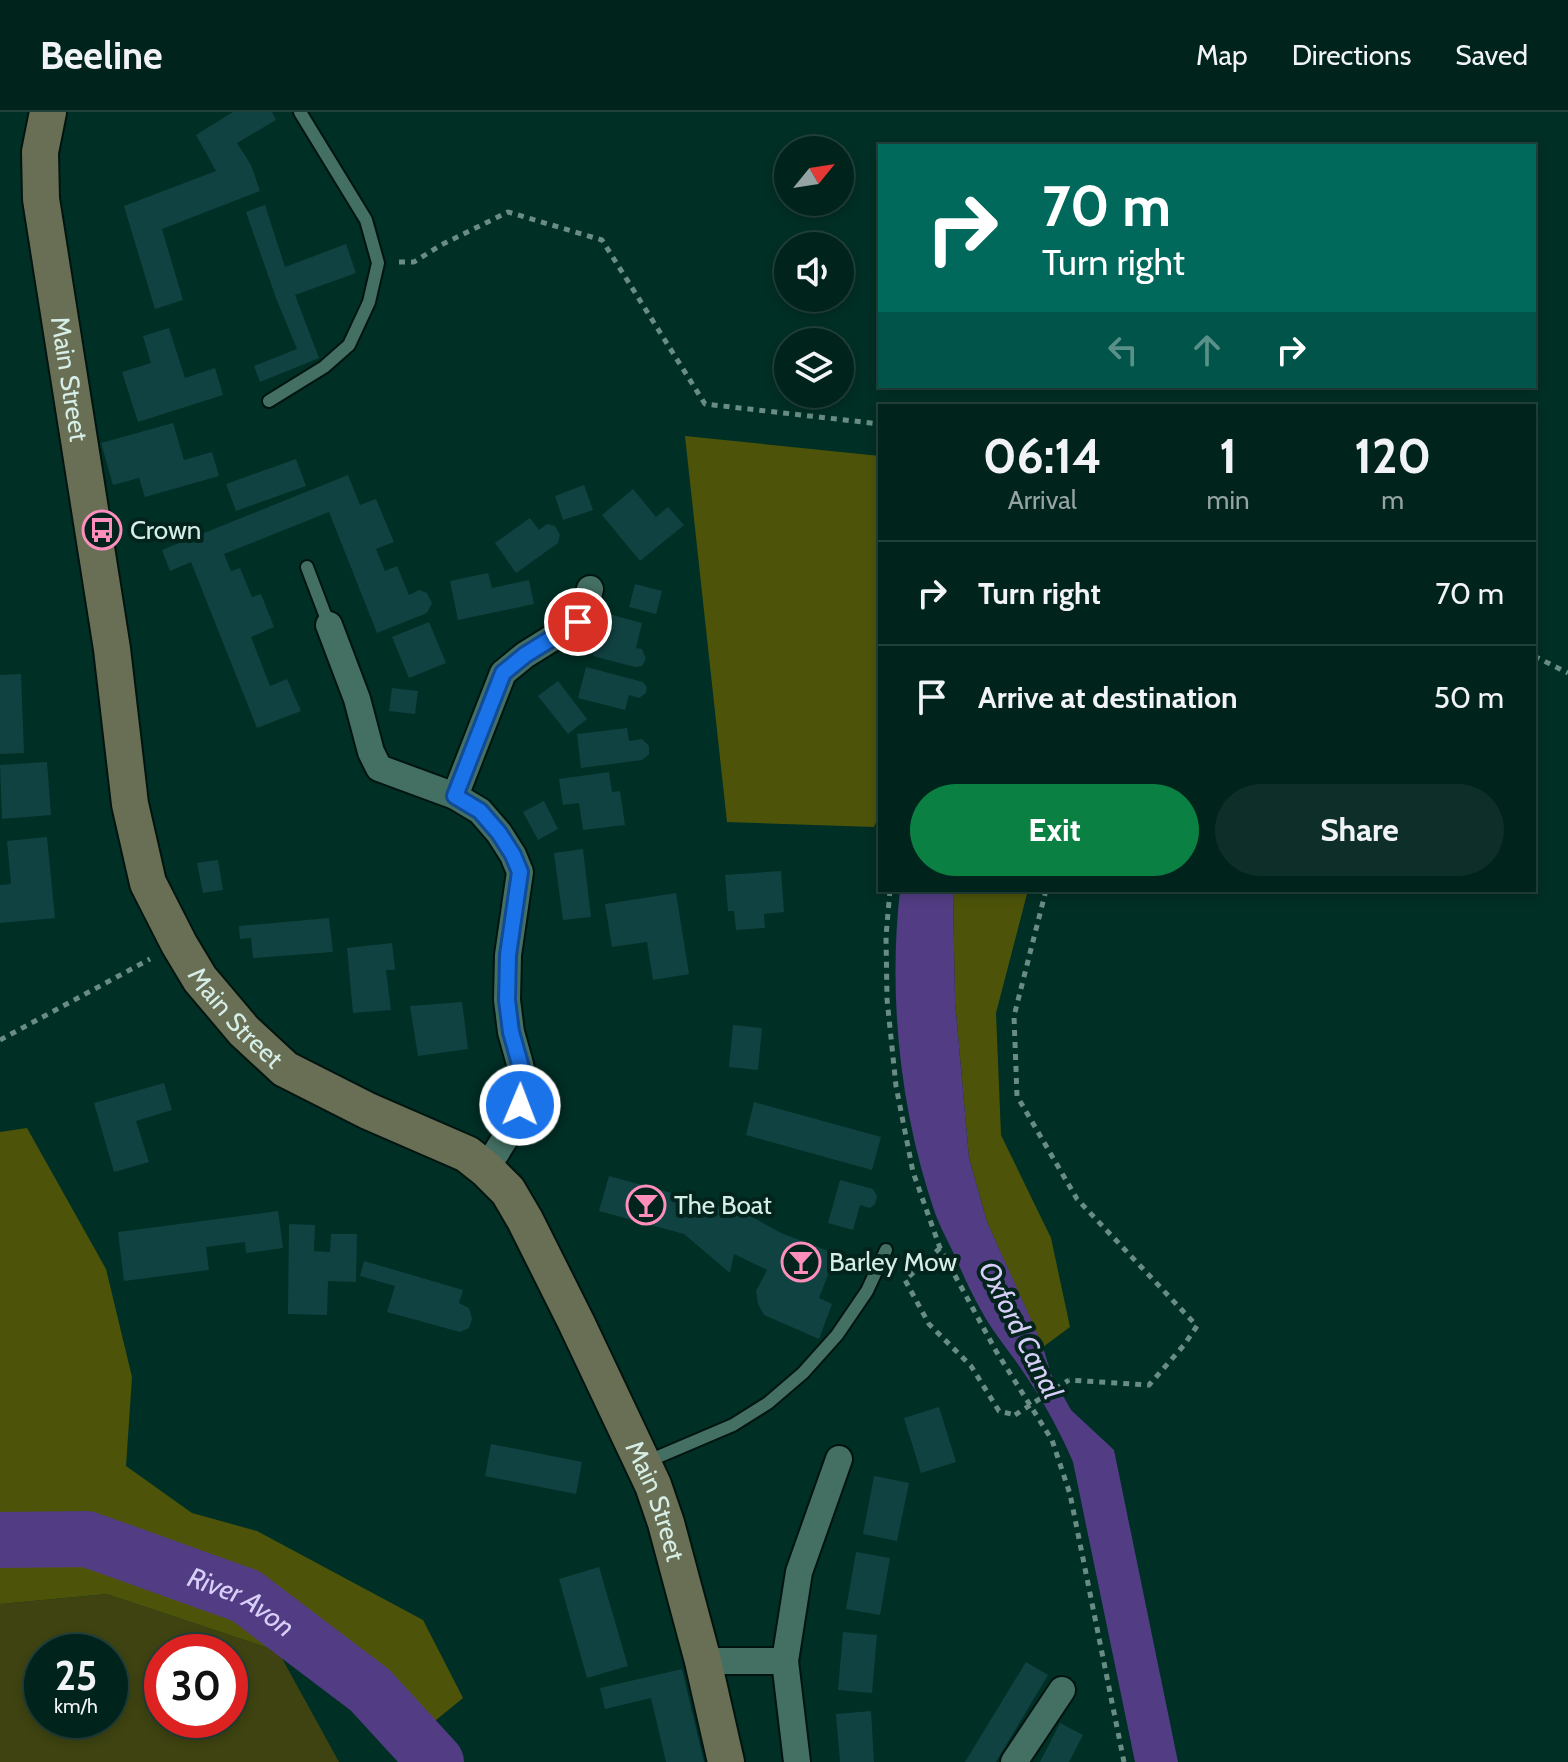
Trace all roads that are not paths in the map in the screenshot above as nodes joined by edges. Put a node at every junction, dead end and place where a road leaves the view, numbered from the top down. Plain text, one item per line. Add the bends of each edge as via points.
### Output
1 (48, 112) edge
2 (300, 112) edge
3 (269, 401) dead end
4 (307, 567) dead end
5 (590, 589) dead end
6 (329, 625) joint
7 (455, 796) junction
8 (486, 1169) junction
9 (886, 1250) dead end
10 (839, 1459) dead end
11 (643, 1463) junction
12 (703, 1661) junction
13 (785, 1661) junction
14 (1062, 1690) dead end
15 (726, 1762) edge
16 (797, 1762) edge
17 (1014, 1762) edge

1 - 8 main road, Main Street via 40,152 41,199 112,649 130,804 148,883 200,979 285,1069 467,1154
2 - 3 lane via 366,220 378,263 369,302 349,345
4 - 6 lane
5 - 7 street via 578,622 503,673
6 - 7 street via 379,768
7 - 8 street via 480,811 499,833 520,872 507,1000 525,1089 516,1121
8 - 11 main road, Main Street via 508,1191 525,1220
9 - 11 lane via 867,1291 803,1373 733,1425
10 - 13 street via 799,1572
11 - 12 main road, Main Street via 666,1523
12 - 13 street
12 - 15 main road, Main Street
13 - 16 street
14 - 17 street

